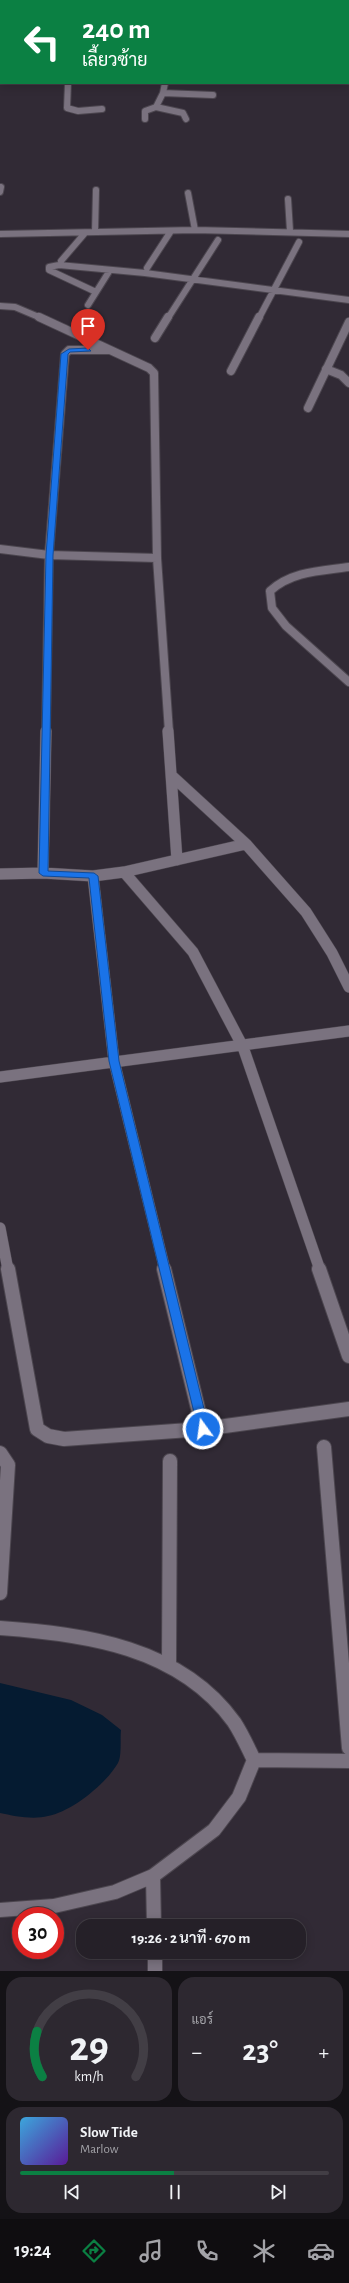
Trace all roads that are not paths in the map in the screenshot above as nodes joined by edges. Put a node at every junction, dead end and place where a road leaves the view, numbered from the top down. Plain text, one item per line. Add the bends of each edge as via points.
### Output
1 (68, 84) edge
2 (165, 84) edge
3 (163, 93) junction
4 (213, 96) dead end
5 (156, 107) junction
6 (102, 109) dead end
7 (144, 119) dead end
8 (186, 119) dead end
9 (96, 190) dead end
10 (188, 193) dead end
11 (288, 199) dead end
12 (195, 230) junction
13 (171, 231) junction
14 (95, 232) junction
15 (290, 232) junction
16 (85, 233) junction
17 (0, 234) edge
18 (349, 234) edge
19 (218, 240) dead end
20 (299, 242) dead end
21 (61, 261) dead end
22 (147, 268) dead end
23 (110, 270) junction
24 (194, 280) junction
25 (275, 291) junction
26 (96, 292) junction
27 (349, 300) edge
28 (88, 305) dead end
29 (0, 306) edge
30 (349, 322) edge
31 (155, 338) dead end
32 (113, 350) junction
33 (326, 370) junction
34 (231, 372) dead end
35 (349, 383) edge
36 (308, 408) dead end
37 (0, 549) edge
38 (49, 555) junction
39 (156, 558) junction
40 (349, 568) edge
41 (349, 682) edge
42 (172, 776) junction
43 (246, 844) junction
44 (176, 860) junction
45 (124, 872) junction
46 (43, 873) junction
47 (0, 874) edge
48 (94, 876) junction
49 (349, 987) edge
50 (349, 1031) edge
51 (244, 1048) junction
52 (114, 1061) junction
53 (0, 1077) edge
54 (0, 1228) edge
55 (349, 1356) edge
56 (349, 1409) edge
57 (203, 1429) junction
58 (324, 1447) dead end
59 (0, 1453) edge
60 (170, 1461) dead end
61 (0, 1593) edge
62 (0, 1628) edge
63 (169, 1666) junction
64 (349, 1748) edge
65 (254, 1760) junction
66 (349, 1761) edge
67 (154, 1876) junction
68 (0, 1910) edge
69 (154, 1919) edge
70 (155, 1959) edge
71 (155, 1971) edge

1 - 6 street via 67,108
2 - 3 street
3 - 4 street
3 - 5 street
5 - 7 street via 145,111
5 - 8 street via 184,113
9 - 14 street
10 - 12 street
11 - 15 street
12 - 13 street
12 - 15 street
13 - 14 street
13 - 22 street
14 - 16 street
15 - 18 street
16 - 17 street
16 - 21 street
19 - 24 street
20 - 25 street
23 - 24 street
23 - 26 street
23 - 26 street via 59,265 49,267 49,270
24 - 25 street
24 - 31 street
25 - 27 street
25 - 34 street
26 - 28 street
29 - 32 street via 15,308
30 - 33 street
32 - 38 street via 69,350 64,354
32 - 39 street via 154,373
33 - 35 street via 341,374
33 - 36 street
37 - 38 street
38 - 39 street
38 - 46 street
39 - 42 street
40 - 41 street via 301,574 277,582 270,591 272,608 286,626
42 - 43 street
42 - 44 street
43 - 44 street
43 - 49 street via 306,912 332,952
44 - 45 street
45 - 48 street
45 - 51 street via 193,952
46 - 47 street
46 - 48 street
48 - 52 street
50 - 51 street
51 - 52 street
51 - 55 street
52 - 53 street
52 - 57 street
54 - 57 street via 37,1429 48,1436 64,1439
56 - 57 street
58 - 64 street
59 - 61 street via 8,1465
60 - 63 street
62 - 63 street via 40,1630 108,1642 151,1656
63 - 65 street via 206,1691 234,1722
65 - 66 street
65 - 67 street via 239,1797 214,1830
67 - 68 street via 115,1892 54,1906
67 - 69 street
70 - 71 street

